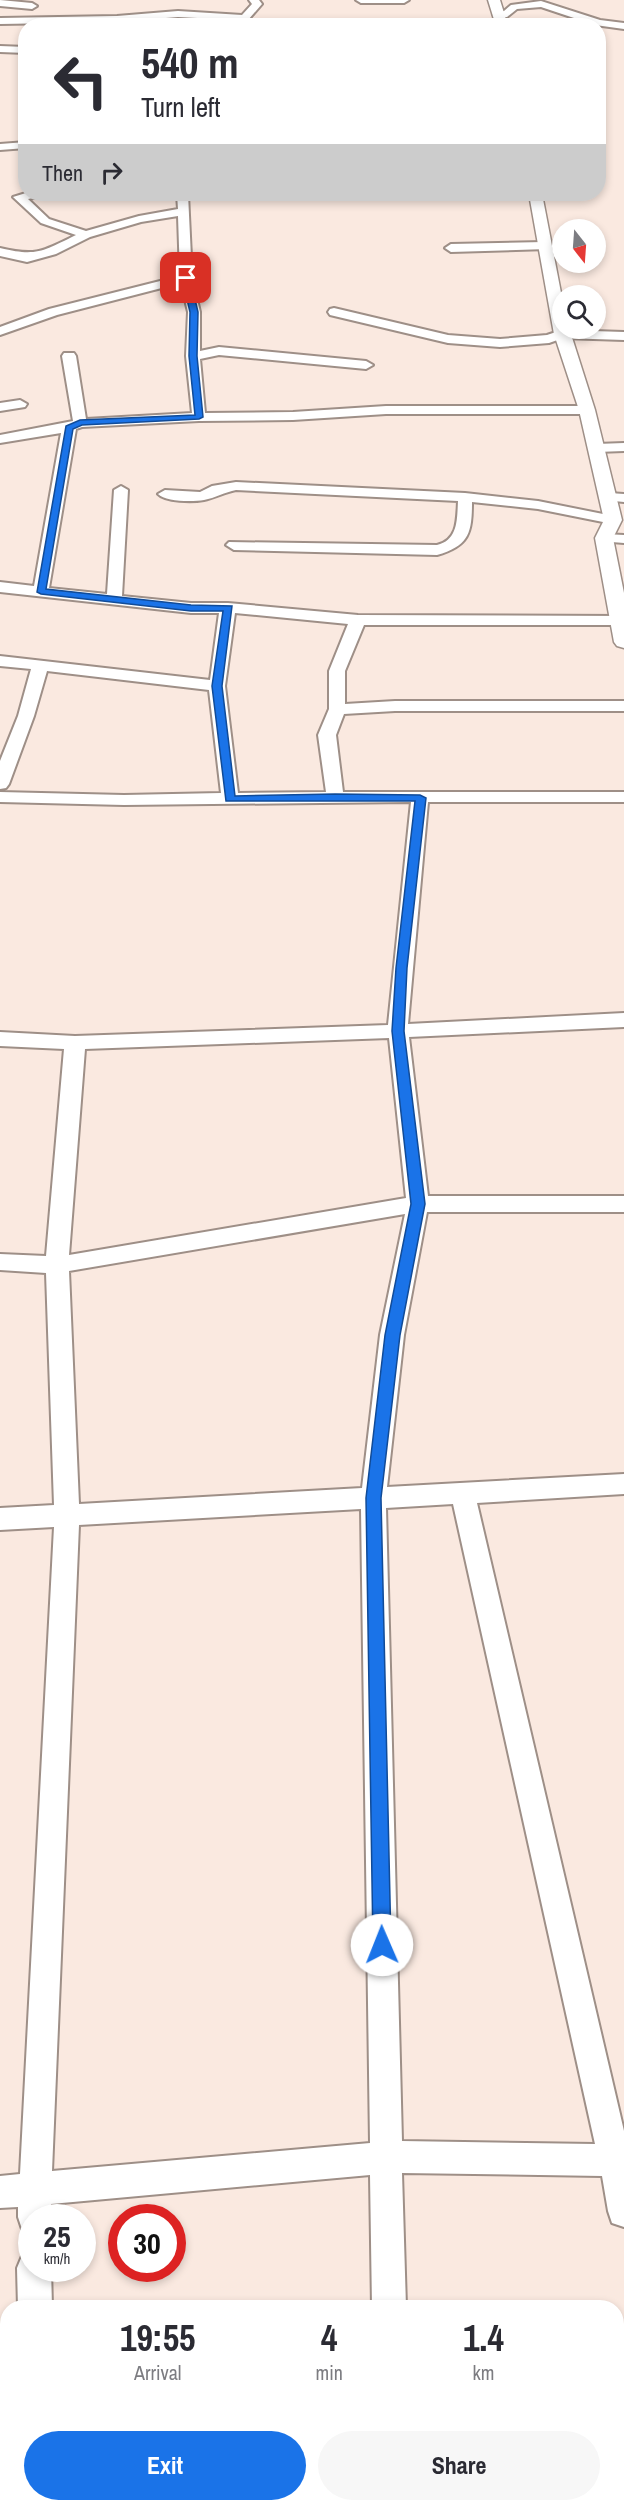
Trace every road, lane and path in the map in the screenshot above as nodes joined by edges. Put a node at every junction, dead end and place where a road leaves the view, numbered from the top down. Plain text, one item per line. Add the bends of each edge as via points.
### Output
1 (254, 0) edge
2 (360, 0) edge
3 (404, 0) edge
4 (494, 0) edge
5 (0, 3) edge
6 (32, 6) dead end
7 (129, 18) edge
8 (210, 18) edge
9 (245, 18) edge
10 (499, 18) edge
11 (502, 18) edge
12 (585, 18) edge
13 (0, 21) edge
14 (18, 21) edge
15 (606, 24) edge
16 (624, 26) edge
17 (0, 49) edge
18 (18, 50) edge
19 (18, 146) edge
20 (0, 147) edge
21 (24, 201) edge
22 (183, 201) edge
23 (536, 201) edge
24 (183, 212) junction
25 (86, 235) junction
26 (544, 246) junction
27 (451, 248) dead end
28 (0, 252) edge
29 (186, 278) junction
30 (552, 285) edge
31 (334, 312) dead end
32 (0, 331) edge
33 (606, 335) edge
34 (624, 336) edge
35 (552, 338) edge
36 (564, 339) edge
37 (69, 356) dead end
38 (193, 356) junction
39 (366, 365) dead end
40 (20, 404) dead end
41 (0, 407) edge
42 (587, 410) junction
43 (199, 417) junction
44 (75, 425) junction
45 (0, 439) edge
46 (624, 447) edge
47 (597, 448) junction
48 (121, 490) dead end
49 (165, 494) dead end
50 (465, 497) junction
51 (616, 498) edge
52 (614, 520) junction
53 (604, 538) junction
54 (624, 539) edge
55 (234, 545) dead end
56 (0, 587) edge
57 (41, 592) junction
58 (114, 599) junction
59 (228, 608) junction
60 (358, 620) junction
61 (619, 620) junction
62 (624, 641) edge
63 (0, 661) edge
64 (40, 666) junction
65 (217, 686) junction
66 (624, 706) edge
67 (337, 709) junction
68 (0, 784) edge
69 (0, 797) edge
70 (335, 797) junction
71 (624, 797) edge
72 (420, 798) junction
73 (230, 799) junction
74 (624, 1020) edge
75 (398, 1031) junction
76 (0, 1039) edge
77 (75, 1043) junction
78 (418, 1204) junction
79 (624, 1204) edge
80 (0, 1262) edge
81 (57, 1265) junction
82 (624, 1484) edge
83 (464, 1494) junction
84 (373, 1498) junction
85 (67, 1514) junction
86 (0, 1519) edge
87 (387, 2157) junction
88 (620, 2161) edge
89 (0, 2192) edge
90 (34, 2203) edge
91 (624, 2211) edge
92 (34, 2282) edge
93 (35, 2300) edge
94 (389, 2300) edge

1 - 9 street via 257,4
2 - 3 street
4 - 10 street
5 - 6 street
7 - 8 street via 178,14
11 - 12 street via 514,8 541,4
13 - 14 street
15 - 16 street
17 - 18 street
19 - 20 street
21 - 25 street via 45,221
22 - 24 street
23 - 26 street
24 - 25 street via 150,216
24 - 29 street
25 - 28 street via 27,258
26 - 27 street
26 - 30 street
29 - 32 street via 53,312
29 - 38 street via 194,312
31 - 35 street via 447,339 500,343
33 - 34 street
36 - 42 street
37 - 44 street
38 - 39 street via 219,351
38 - 43 street
40 - 41 street
42 - 43 street via 386,410
42 - 47 street
43 - 44 street
44 - 45 street
44 - 57 street
46 - 47 street
47 - 51 street
48 - 58 street
49 - 50 street via 202,496 236,486
50 - 52 street via 538,505
50 - 55 street via 464,529 448,548
51 - 52 street
52 - 53 street
53 - 54 street
53 - 61 street
56 - 57 street
57 - 58 street
58 - 59 street
59 - 60 street
59 - 65 street
60 - 61 street
60 - 67 street via 336,671
61 - 62 street
63 - 64 street
64 - 65 street
64 - 68 street
65 - 73 street
66 - 67 street
67 - 70 street via 327,735
69 - 73 street
70 - 72 street
70 - 73 street
71 - 72 street
72 - 75 street
74 - 75 street
75 - 77 street
75 - 78 street
76 - 77 street
77 - 81 street
78 - 79 street
78 - 81 street
78 - 84 street via 393,1335
80 - 81 street
81 - 85 street
82 - 83 street
83 - 84 street
83 - 88 street
84 - 85 street
84 - 87 street
85 - 86 street
85 - 90 street
87 - 88 street
87 - 90 street
87 - 94 street
88 - 91 street
89 - 90 street
92 - 93 street

